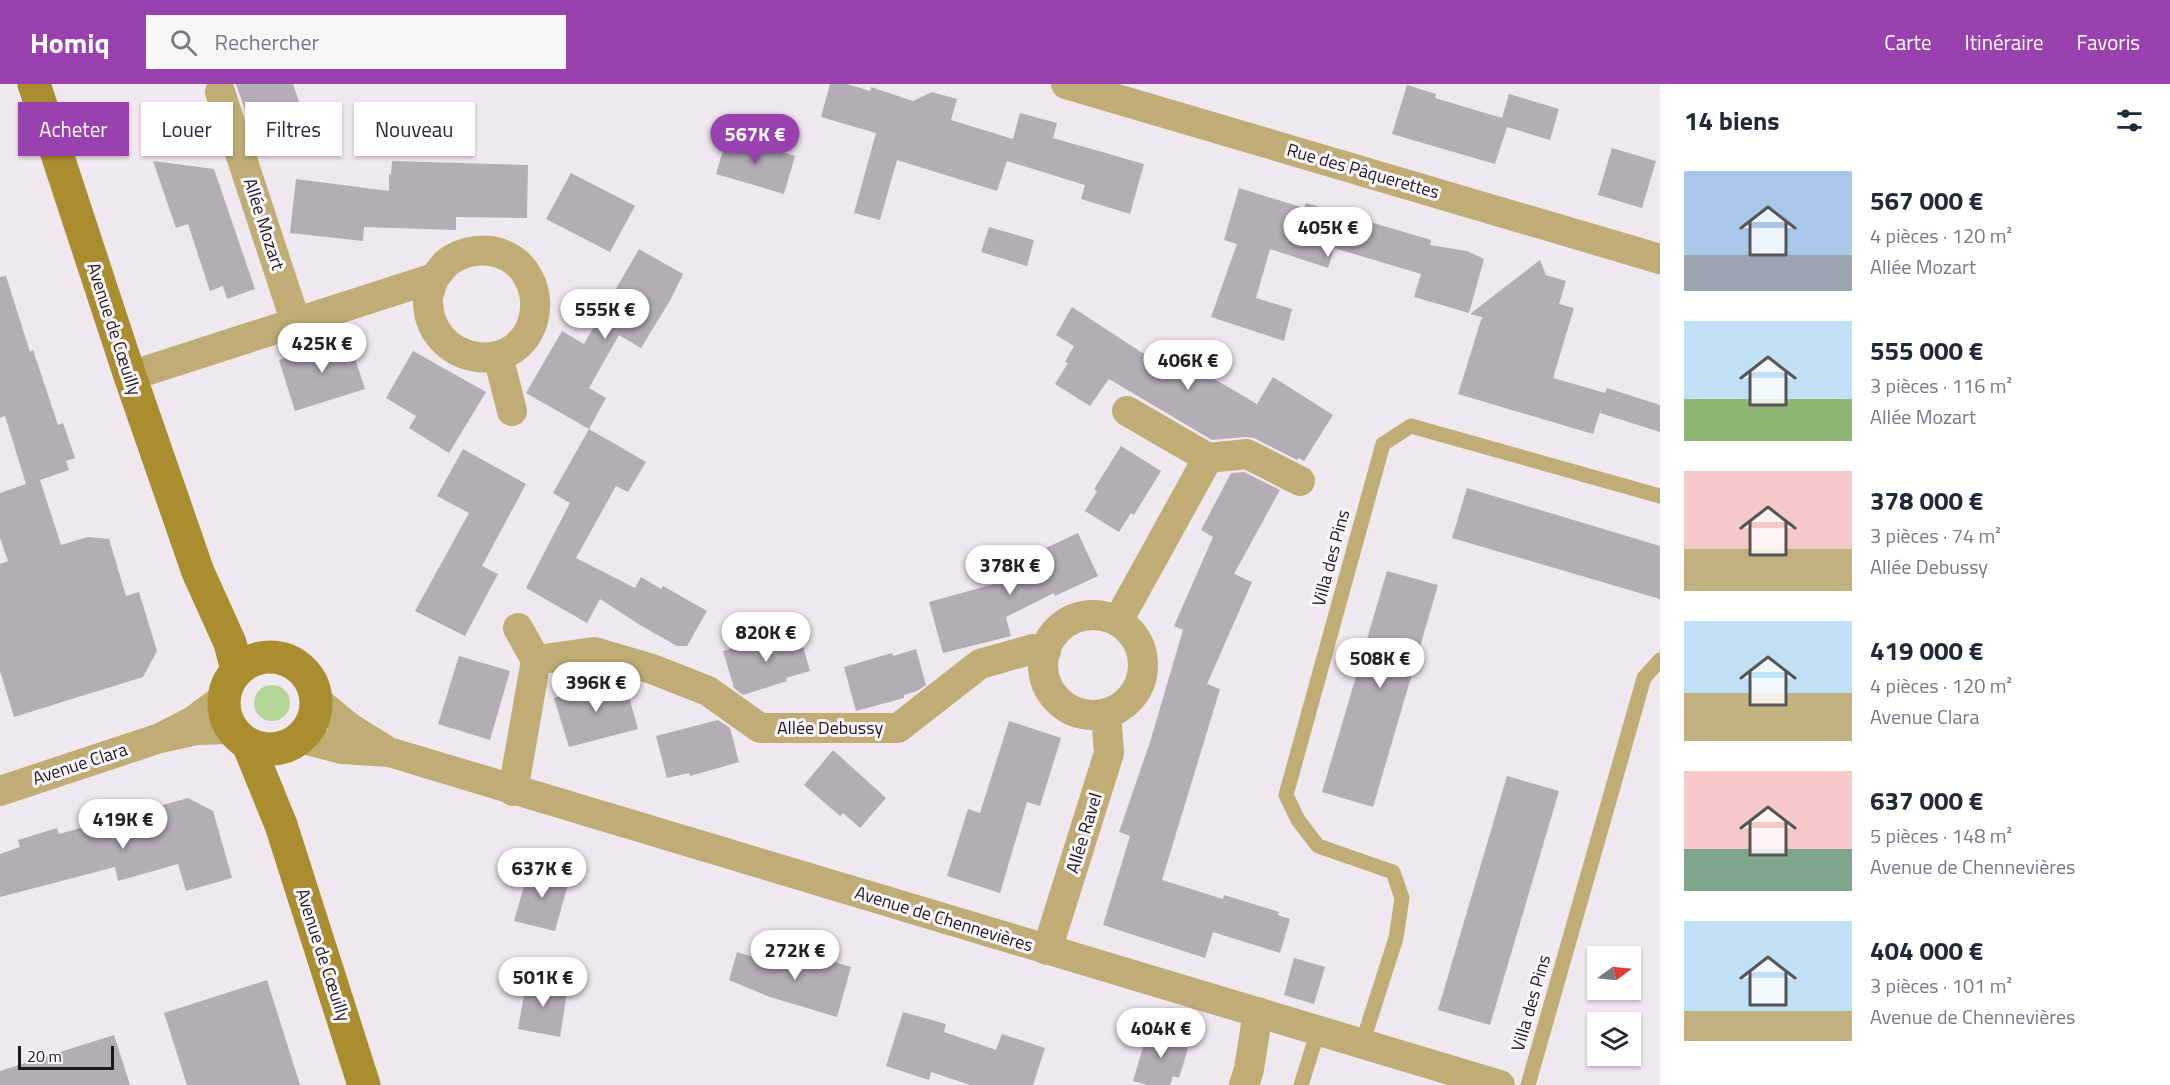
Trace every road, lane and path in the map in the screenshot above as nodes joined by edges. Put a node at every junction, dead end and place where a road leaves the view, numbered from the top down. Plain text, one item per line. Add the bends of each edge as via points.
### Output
1 (34, 84) edge
2 (1066, 84) edge
3 (220, 92) dead end
4 (1126, 93) edge
5 (1660, 259) edge
6 (434, 278) junction
7 (296, 323) junction
8 (498, 356) junction
9 (130, 376) junction
10 (512, 411) dead end
11 (1127, 411) dead end
12 (1208, 458) junction
13 (1300, 481) dead end
14 (1660, 496) edge
15 (198, 572) junction
16 (1118, 621) junction
17 (518, 628) dead end
18 (1046, 651) junction
19 (279, 657) junction
20 (536, 660) junction
21 (1660, 660) edge
22 (316, 700) junction
23 (235, 710) junction
24 (1106, 714) junction
25 (294, 742) junction
26 (389, 753) junction
27 (0, 791) edge
28 (513, 791) junction
29 (281, 825) junction
30 (1047, 950) junction
31 (1257, 1012) junction
32 (1318, 1031) junction
33 (1362, 1044) junction
34 (364, 1085) edge
35 (1244, 1085) edge
36 (1301, 1085) edge
37 (1500, 1085) edge
38 (1528, 1085) edge

1 - 9 street, Avenue de Cœuilly
2 - 4 street, Rue des Pâquerettes
3 - 7 street, Allée Mozart
4 - 5 street, Rue des Pâquerettes
6 - 7 street
6 - 8 street via 428,298 430,320 440,339 457,352 477,358
6 - 8 street via 447,262 466,252 487,250 507,256 524,269 534,288 536,309 530,329 517,346
7 - 9 street
8 - 10 street
9 - 15 street, Avenue de Cœuilly
11 - 12 street
12 - 13 street via 1247,454
12 - 16 street
14 - 33 lane, Villa des Pins via 1411,426 1383,444 1286,795 1298,820 1318,846 1393,872 1402,898 1396,938
15 - 19 street, Avenue de Cœuilly via 250,636
15 - 23 street, Avenue de Cœuilly via 230,643
16 - 18 street via 1100,615 1080,616 1063,625
16 - 24 street via 1133,634 1142,652 1143,672 1137,690 1124,705
17 - 20 street
18 - 20 street, Allée Debussy via 1033,649 980,664 898,728 760,728 708,691 652,669 594,652
18 - 24 street via 1044,678 1053,696 1068,709 1087,715
19 - 22 street via 304,672
19 - 23 street via 249,661
20 - 28 street
21 - 38 lane, Villa des Pins via 1644,678
22 - 25 street via 309,727
22 - 26 street, Avenue de Chennevières
23 - 25 street via 261,748 275,749
23 - 27 street, Avenue Clara
23 - 29 street, Avenue de Cœuilly
24 - 30 street, Allée Ravel via 1109,753
25 - 26 street, Avenue de Chennevières
25 - 29 street, Avenue de Cœuilly via 279,760 276,781
26 - 28 street, Avenue de Chennevières
28 - 30 street, Avenue de Chennevières
29 - 34 street, Avenue de Cœuilly
30 - 31 street, Avenue de Chennevières
31 - 32 street, Avenue de Chennevières
31 - 35 street
32 - 33 street, Avenue de Chennevières
32 - 36 lane
33 - 37 street, Avenue de Chennevières

